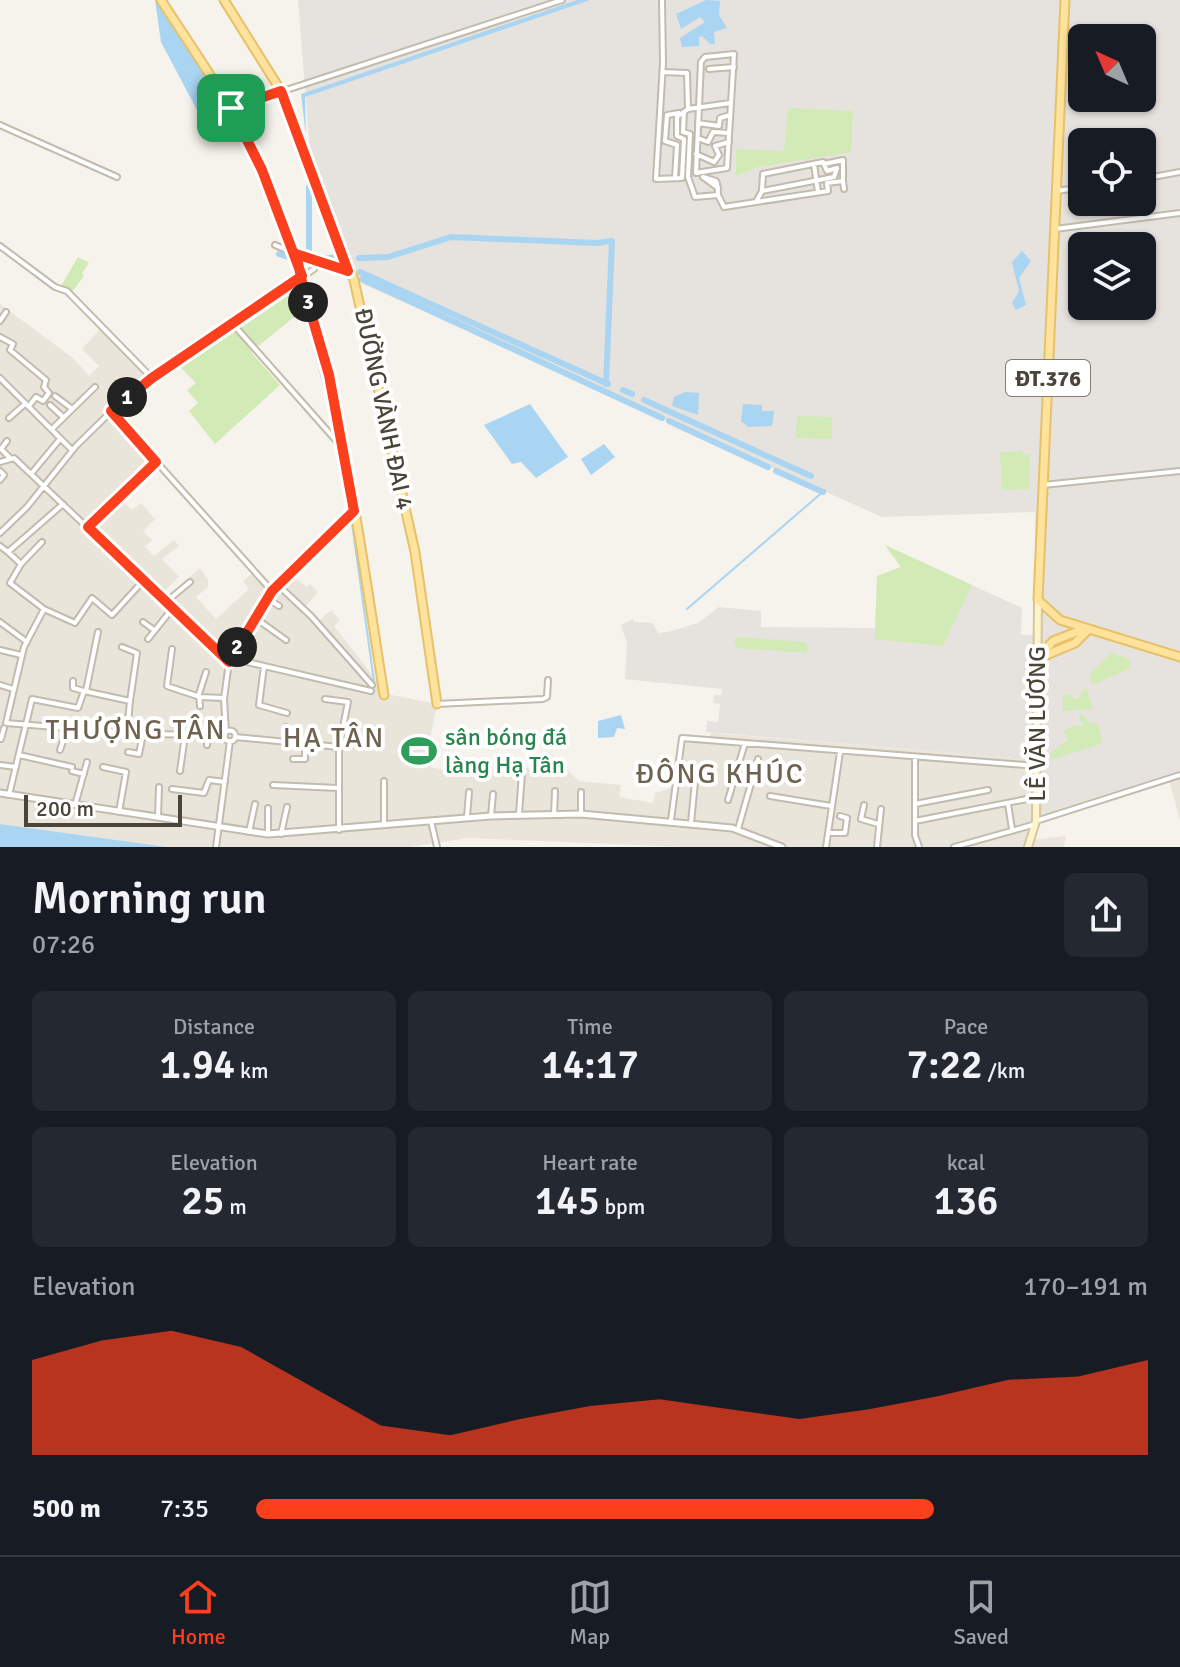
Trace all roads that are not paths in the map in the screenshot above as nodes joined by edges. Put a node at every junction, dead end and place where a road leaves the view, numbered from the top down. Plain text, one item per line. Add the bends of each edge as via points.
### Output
1 (161, 0) edge
2 (224, 0) edge
3 (562, 0) edge
4 (1065, 0) edge
5 (662, 1) edge
6 (734, 67) junction
7 (709, 69) dead end
8 (662, 72) junction
9 (281, 91) junction
10 (731, 101) junction
11 (726, 106) junction
12 (231, 108) junction
13 (699, 108) junction
14 (684, 111) junction
15 (730, 113) junction
16 (698, 123) junction
17 (0, 125) edge
18 (729, 133) junction
19 (697, 137) junction
20 (729, 142) junction
21 (696, 154) junction
22 (826, 162) junction
23 (814, 164) junction
24 (1180, 172) edge
25 (1156, 176) edge
26 (117, 177) dead end
27 (682, 178) junction
28 (817, 180) junction
29 (843, 181) junction
30 (718, 188) dead end
31 (844, 189) dead end
32 (1068, 189) edge
33 (762, 191) junction
34 (1056, 191) junction
35 (818, 192) junction
36 (718, 195) junction
37 (756, 202) junction
38 (1180, 213) edge
39 (1055, 229) junction
40 (275, 245) dead end
41 (0, 246) edge
42 (296, 254) junction
43 (314, 266) junction
44 (348, 271) junction
45 (302, 276) junction
46 (6, 312) dead end
47 (0, 321) edge
48 (233, 324) junction
49 (0, 337) edge
50 (0, 378) edge
51 (152, 378) junction
52 (95, 387) dead end
53 (55, 396) dead end
54 (27, 405) junction
55 (50, 405) dead end
56 (71, 408) junction
57 (111, 408) junction
58 (64, 417) junction
59 (9, 418) dead end
60 (52, 429) junction
61 (60, 439) junction
62 (7, 441) dead end
63 (344, 449) junction
64 (72, 450) junction
65 (9, 457) junction
66 (0, 462) edge
67 (156, 462) junction
68 (0, 471) edge
69 (1180, 471) edge
70 (31, 474) junction
71 (0, 480) edge
72 (42, 485) junction
73 (1043, 485) junction
74 (63, 504) junction
75 (354, 511) junction
76 (88, 527) junction
77 (0, 533) edge
78 (42, 542) dead end
79 (0, 546) edge
80 (8, 552) junction
81 (21, 564) junction
82 (144, 580) junction
83 (190, 582) dead end
84 (278, 585) junction
85 (272, 591) junction
86 (267, 598) junction
87 (1038, 600) junction
88 (166, 602) junction
89 (279, 606) dead end
90 (44, 609) junction
91 (172, 609) junction
92 (254, 617) junction
93 (0, 622) edge
94 (143, 622) dead end
95 (1089, 629) junction
96 (154, 630) junction
97 (98, 632) dead end
98 (148, 639) dead end
99 (286, 640) dead end
100 (27, 642) junction
101 (122, 647) dead end
102 (172, 649) dead end
103 (0, 650) edge
104 (22, 655) junction
105 (1180, 657) edge
106 (1037, 659) junction
107 (229, 660) junction
108 (264, 666) junction
109 (206, 672) dead end
110 (548, 680) dead end
111 (73, 681) dead end
112 (0, 685) edge
113 (159, 686) dead end
114 (167, 686) junction
115 (13, 689) junction
116 (85, 691) junction
117 (384, 695) dead end
118 (200, 697) junction
119 (224, 698) junction
120 (325, 699) dead end
121 (130, 701) junction
122 (437, 704) joint
123 (200, 706) dead end
124 (287, 713) dead end
125 (77, 722) dead end
126 (3, 726) edge
127 (25, 726) junction
128 (286, 727) dead end
129 (67, 729) junction
130 (77, 729) junction
131 (127, 733) junction
132 (143, 734) junction
133 (225, 734) junction
134 (185, 735) junction
135 (208, 736) junction
136 (235, 737) junction
137 (761, 737) dead end
138 (1, 739) edge
139 (230, 741) junction
140 (286, 743) junction
141 (745, 743) junction
142 (760, 744) junction
143 (207, 745) dead end
144 (305, 745) junction
145 (339, 747) junction
146 (60, 750) dead end
147 (128, 752) dead end
148 (840, 752) junction
149 (19, 755) junction
150 (293, 759) dead end
151 (758, 759) dead end
152 (915, 759) junction
153 (87, 762) dead end
154 (0, 765) edge
155 (1037, 766) junction
156 (16, 767) junction
157 (103, 767) dead end
158 (180, 771) dead end
159 (696, 771) dead end
160 (522, 773) dead end
161 (84, 774) junction
162 (1180, 775) edge
163 (384, 781) dead end
164 (225, 782) junction
165 (273, 785) dead end
166 (159, 787) dead end
167 (338, 788) junction
168 (172, 789) dead end
169 (988, 790) dead end
170 (555, 791) dead end
171 (469, 792) dead end
172 (581, 792) dead end
173 (0, 793) edge
174 (493, 794) dead end
175 (9, 795) junction
176 (770, 796) dead end
177 (1037, 797) junction
178 (728, 800) dead end
179 (255, 804) dead end
180 (915, 804) junction
181 (1008, 804) junction
182 (75, 805) junction
183 (864, 805) dead end
184 (831, 806) junction
185 (287, 807) dead end
186 (268, 808) dead end
187 (881, 809) dead end
188 (119, 812) junction
189 (581, 814) junction
190 (519, 815) junction
191 (554, 815) junction
192 (491, 816) junction
193 (840, 816) dead end
194 (467, 817) junction
195 (158, 818) junction
196 (671, 820) junction
197 (431, 821) junction
198 (915, 821) junction
199 (1036, 822) junction
200 (691, 823) junction
201 (878, 824) junction
202 (384, 825) junction
203 (218, 828) junction
204 (738, 829) junction
205 (339, 830) junction
206 (1011, 830) junction
207 (249, 832) junction
208 (828, 833) junction
209 (268, 834) junction
210 (281, 834) junction
211 (217, 846) edge
212 (437, 847) edge
213 (782, 847) edge
214 (826, 847) edge
215 (877, 847) edge
216 (919, 847) edge
217 (954, 847) edge
218 (1028, 847) edge

1 - 12 main road, ĐƯỜNG VÀNH ĐAI 4
2 - 9 main road, ĐƯỜNG VÀNH ĐAI 4
3 - 9 street
4 - 34 main road, ĐT.376
5 - 8 street
6 - 7 street
6 - 10 street
6 - 13 street via 734,54 703,59
8 - 14 street via 687,73
8 - 27 street via 656,179
9 - 12 street
9 - 44 main road, ĐƯỜNG VÀNH ĐAI 4
10 - 11 street
10 - 15 street
11 - 13 street
11 - 15 street
12 - 42 main road, ĐƯỜNG VÀNH ĐAI 4
13 - 14 street
13 - 16 street
14 - 27 street via 677,136 684,139
14 - 27 street via 667,115 665,141 677,145
15 - 16 street via 720,118 719,126
15 - 18 street
16 - 19 street
17 - 26 street
18 - 19 street via 713,132 708,142
18 - 20 street
19 - 21 street
20 - 21 street via 715,146 719,155 714,162
20 - 21 street via 726,170 696,173
22 - 23 street
22 - 28 street via 827,171 837,168 838,173
22 - 29 street via 843,160
23 - 28 street
23 - 33 street via 763,174
24 - 25 street
27 - 36 street via 695,197
28 - 33 street
28 - 35 street
29 - 31 street
29 - 35 street via 827,183 828,191
30 - 36 street
32 - 34 street
33 - 37 street
34 - 39 main road, ĐT.376
35 - 37 street
36 - 37 street via 728,208
38 - 39 street
39 - 73 main road, ĐT.376
40 - 42 street
41 - 51 street via 68,291
42 - 43 street
42 - 45 main road, ĐƯỜNG VÀNH ĐAI 4
43 - 44 street
43 - 45 street
44 - 122 main road, ĐƯỜNG VÀNH ĐAI 4 via 367,325 397,464
45 - 48 street
45 - 63 main road, ĐƯỜNG VÀNH ĐAI 4
46 - 47 street
48 - 51 street
48 - 63 street
49 - 54 street via 13,344 10,350 41,378 49,393 43,401 36,397
50 - 54 street
51 - 57 street
52 - 56 street
53 - 56 street
54 - 59 street
54 - 60 street
55 - 58 street
56 - 58 street
57 - 64 street
57 - 67 street
58 - 60 street
60 - 61 street
61 - 64 street
61 - 70 street
62 - 65 street via 1,449
63 - 75 main road, ĐƯỜNG VÀNH ĐAI 4
64 - 72 street
65 - 66 street
65 - 70 street
67 - 76 street
67 - 85 street
68 - 71 street
69 - 73 street
70 - 72 street
72 - 74 street
72 - 77 street
73 - 87 main road, ĐT.376
74 - 76 street
74 - 80 street
75 - 84 street
75 - 117 main road, ĐƯỜNG VÀNH ĐAI 4
76 - 82 street
78 - 81 street
79 - 80 street
80 - 81 street
81 - 90 street via 10,583
82 - 88 street
82 - 90 street via 112,615 92,598 75,623
83 - 88 street
84 - 85 street
84 - 108 street via 372,688
85 - 86 street
86 - 89 street
86 - 92 street
87 - 95 main road via 1055,618
87 - 106 main road, LÊ VĂN LƯƠNG
88 - 91 street
90 - 100 street
91 - 96 street
91 - 107 street via 215,653
92 - 99 street
92 - 107 street
93 - 100 street
94 - 96 street
95 - 105 main road
95 - 106 main road via 1075,643
95 - 106 main road via 1057,638
96 - 98 street
97 - 116 street
100 - 104 street
101 - 121 street via 137,653
102 - 114 street
103 - 104 street
104 - 115 street
106 - 155 main road, LÊ VĂN LƯƠNG
107 - 108 street
107 - 119 street
108 - 124 street via 259,705
109 - 118 street
110 - 122 street via 543,699
111 - 116 street via 73,688
112 - 115 street
113 - 114 street
114 - 118 street
115 - 126 street
116 - 121 street
116 - 127 street via 78,708 32,699
118 - 119 street
118 - 123 street
119 - 133 street
120 - 145 street via 348,702
121 - 131 street
125 - 130 street
126 - 127 street
126 - 138 street
127 - 129 street
127 - 149 street
128 - 140 street
129 - 130 street
129 - 146 street
130 - 131 street
131 - 132 street
132 - 134 street
132 - 147 street via 139,754
133 - 135 street
133 - 136 street via 232,731
133 - 139 street
134 - 135 street
134 - 158 street
135 - 143 street
136 - 139 street
136 - 140 street
137 - 142 street
139 - 164 street
140 - 144 street
141 - 142 street
141 - 178 street
141 - 196 street via 682,738
142 - 148 street
144 - 145 street
144 - 150 street via 305,759
145 - 167 street
148 - 152 street
148 - 184 street
149 - 156 street
149 - 161 street
151 - 204 street
152 - 155 street
152 - 180 street
153 - 161 street
154 - 156 street
155 - 177 main road, LÊ VĂN LƯƠNG
156 - 175 street
157 - 188 street via 126,772
159 - 200 street
160 - 190 street
161 - 182 street
162 - 199 street
163 - 202 street
164 - 168 street via 209,780 204,793
164 - 203 street
165 - 167 street
166 - 195 street
167 - 205 street
169 - 180 street
170 - 191 street
171 - 194 street
172 - 189 street
173 - 175 street
174 - 192 street
175 - 182 street
176 - 184 street
177 - 181 street
177 - 199 main road, LÊ VĂN LƯƠNG
179 - 207 street
180 - 198 street
181 - 198 street
181 - 206 street
182 - 188 street
183 - 201 street via 861,819
184 - 208 street
185 - 210 street
186 - 209 street
187 - 201 street
188 - 195 street
189 - 191 street
189 - 196 street
190 - 191 street
190 - 192 street
192 - 194 street
193 - 208 street via 847,818 845,833
194 - 197 street
195 - 203 street
196 - 200 street
197 - 202 street
197 - 212 street
198 - 216 street
199 - 206 street
199 - 218 main road, LÊ VĂN LƯƠNG
200 - 204 street
201 - 215 street
202 - 205 street
203 - 207 street
203 - 211 street
204 - 213 street
205 - 210 street
206 - 217 street
207 - 209 street
208 - 214 street
209 - 210 street

